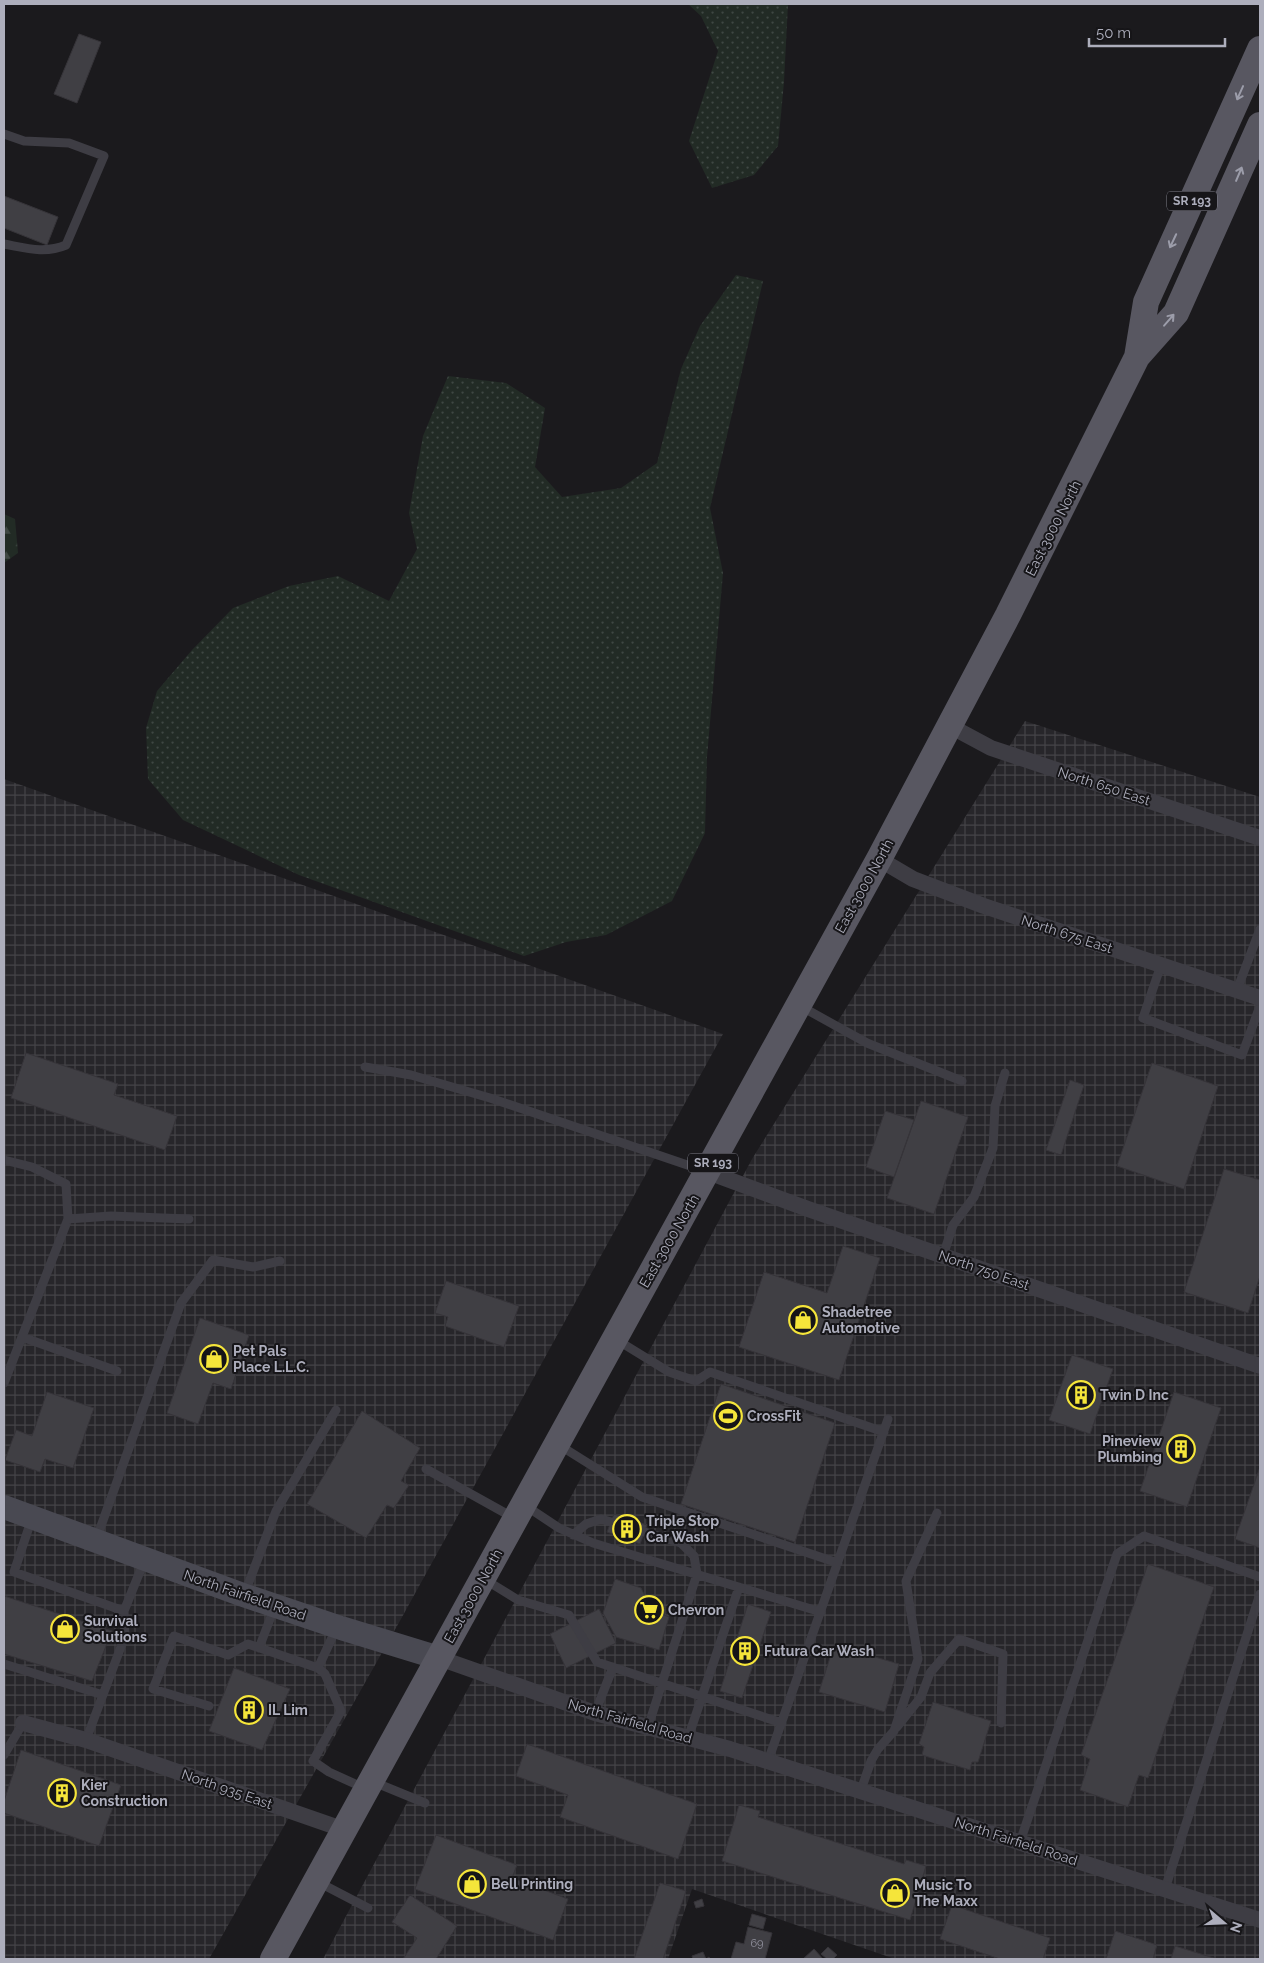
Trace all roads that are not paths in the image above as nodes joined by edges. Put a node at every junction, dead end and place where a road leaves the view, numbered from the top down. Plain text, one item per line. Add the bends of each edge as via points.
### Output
1 (1260, 48) edge
2 (1260, 125) edge
3 (4, 134) edge
4 (4, 244) edge
5 (1137, 357) junction
6 (950, 726) junction
7 (1260, 838) edge
8 (880, 859) junction
9 (1260, 929) edge
10 (1161, 965) junction
11 (1237, 990) junction
12 (1260, 998) edge
13 (799, 1005) junction
14 (1260, 1006) edge
15 (365, 1067) dead end
16 (1005, 1072) dead end
17 (962, 1081) dead end
18 (4, 1160) edge
19 (708, 1172) junction
20 (68, 1219) junction
21 (188, 1220) dead end
22 (943, 1256) junction
23 (280, 1261) dead end
24 (22, 1337) junction
25 (614, 1339) junction
26 (1260, 1366) edge
27 (117, 1371) dead end
28 (4, 1383) edge
29 (336, 1410) dead end
30 (888, 1419) dead end
31 (884, 1432) junction
32 (558, 1444) junction
33 (426, 1469) dead end
34 (4, 1507) edge
35 (520, 1512) junction
36 (937, 1513) dead end
37 (32, 1518) junction
38 (573, 1535) junction
39 (96, 1540) junction
40 (145, 1558) junction
41 (838, 1563) junction
42 (697, 1574) junction
43 (1260, 1577) edge
44 (483, 1578) junction
45 (739, 1587) junction
46 (1260, 1594) edge
47 (244, 1596) junction
48 (275, 1606) junction
49 (124, 1611) junction
50 (821, 1612) junction
51 (337, 1626) junction
52 (259, 1648) junction
53 (439, 1658) junction
54 (4, 1664) edge
55 (613, 1667) junction
56 (318, 1668) junction
57 (662, 1683) junction
58 (103, 1695) junction
59 (702, 1697) junction
60 (209, 1706) dead end
61 (596, 1713) junction
62 (23, 1723) joint
63 (782, 1723) junction
64 (1001, 1723) dead end
65 (648, 1727) junction
66 (894, 1731) junction
67 (688, 1738) junction
68 (86, 1740) junction
69 (4, 1755) edge
70 (768, 1761) junction
71 (369, 1785) junction
72 (861, 1790) junction
73 (425, 1803) dead end
74 (345, 1830) junction
75 (1020, 1842) junction
76 (316, 1881) junction
77 (1165, 1889) junction
78 (368, 1908) dead end
79 (1260, 1920) edge
80 (272, 1959) edge

1 -> 5 main road, East 3000 North / SR 193 via 1146,302
5 -> 2 main road, East 3000 North / SR 193 via 1176,313
3 - 4 lane via 24,141 69,142 104,156 66,245 36,251
5 - 6 main road, East 3000 North / SR 193
6 - 7 street, North 650 East via 991,748
6 - 8 main road, East 3000 North / SR 193
8 - 10 street, North 675 East via 913,879 984,906
8 - 13 main road, East 3000 North / SR 193
9 - 11 lane
10 - 11 street, North 675 East
10 - 14 lane via 1142,1018 1242,1055
11 - 12 street, North 675 East
13 - 17 lane via 867,1044
13 - 19 main road, East 3000 North / SR 193
15 - 19 lane via 412,1075 490,1098
16 - 22 lane via 995,1106 993,1148 974,1197 953,1225
18 - 20 lane via 32,1167 66,1184
19 - 22 street, North 750 East
19 - 25 main road, East 3000 North / SR 193
20 - 21 lane via 111,1216
20 - 24 lane
22 - 26 street, North 750 East
23 - 39 lane via 253,1267 213,1260 181,1303
24 - 27 lane
24 - 28 lane
25 - 31 lane via 669,1372 696,1381 710,1372
25 - 32 main road, East 3000 North / SR 193
29 - 47 lane via 276,1511
30 - 31 lane
31 - 41 lane
32 - 35 main road, East 3000 North / SR 193
32 - 41 lane via 642,1497
33 - 35 lane
34 - 37 main road, North Fairfield Road
35 - 38 lane
35 - 44 main road, East 3000 North / SR 193
36 - 66 lane via 906,1581 918,1659
37 - 39 main road, North Fairfield Road
37 - 49 lane via 14,1572
38 - 42 lane
38 - 42 lane via 586,1524 601,1520 681,1543 694,1556
39 - 40 main road, North Fairfield Road
40 - 47 main road, North Fairfield Road
40 - 49 lane
41 - 50 lane
42 - 45 lane
42 - 57 lane
43 - 75 lane via 1144,1536 1117,1554
44 - 53 main road, East 3000 North / SR 193
44 - 55 lane via 518,1600 569,1615 597,1662
45 - 50 lane
45 - 59 lane
46 - 77 lane
47 - 48 main road, North Fairfield Road
48 - 51 main road, North Fairfield Road
48 - 52 lane
49 - 58 lane via 125,1636
50 - 63 lane
51 - 53 main road, North Fairfield Road
51 - 56 lane
52 - 56 lane
52 - 60 lane via 248,1644 228,1655 174,1636 153,1688
53 - 61 street, North Fairfield Road
53 - 71 main road, East 3000 North / SR 193
54 - 58 lane
55 - 57 lane
55 - 61 lane
56 - 71 lane via 325,1674 341,1711 313,1761 329,1772
57 - 59 lane
57 - 65 lane
58 - 68 lane
59 - 63 lane
59 - 67 lane
61 - 65 street, North Fairfield Road
62 - 68 street, North 935 East
62 - 69 lane
63 - 70 lane
64 - 66 lane via 1004,1654 959,1639 930,1673 921,1697
65 - 67 street, North Fairfield Road
66 - 72 lane via 878,1749
67 - 70 street, North Fairfield Road
68 - 74 street, North 935 East
70 - 72 street, North Fairfield Road
71 - 73 lane
71 - 74 main road, East 3000 North / SR 193
72 - 75 street, North Fairfield Road
74 - 76 main road, East 3000 North / SR 193
75 - 77 street, North Fairfield Road
76 - 78 lane
76 - 80 main road, East 3000 North / SR 193
77 - 79 street, North Fairfield Road

